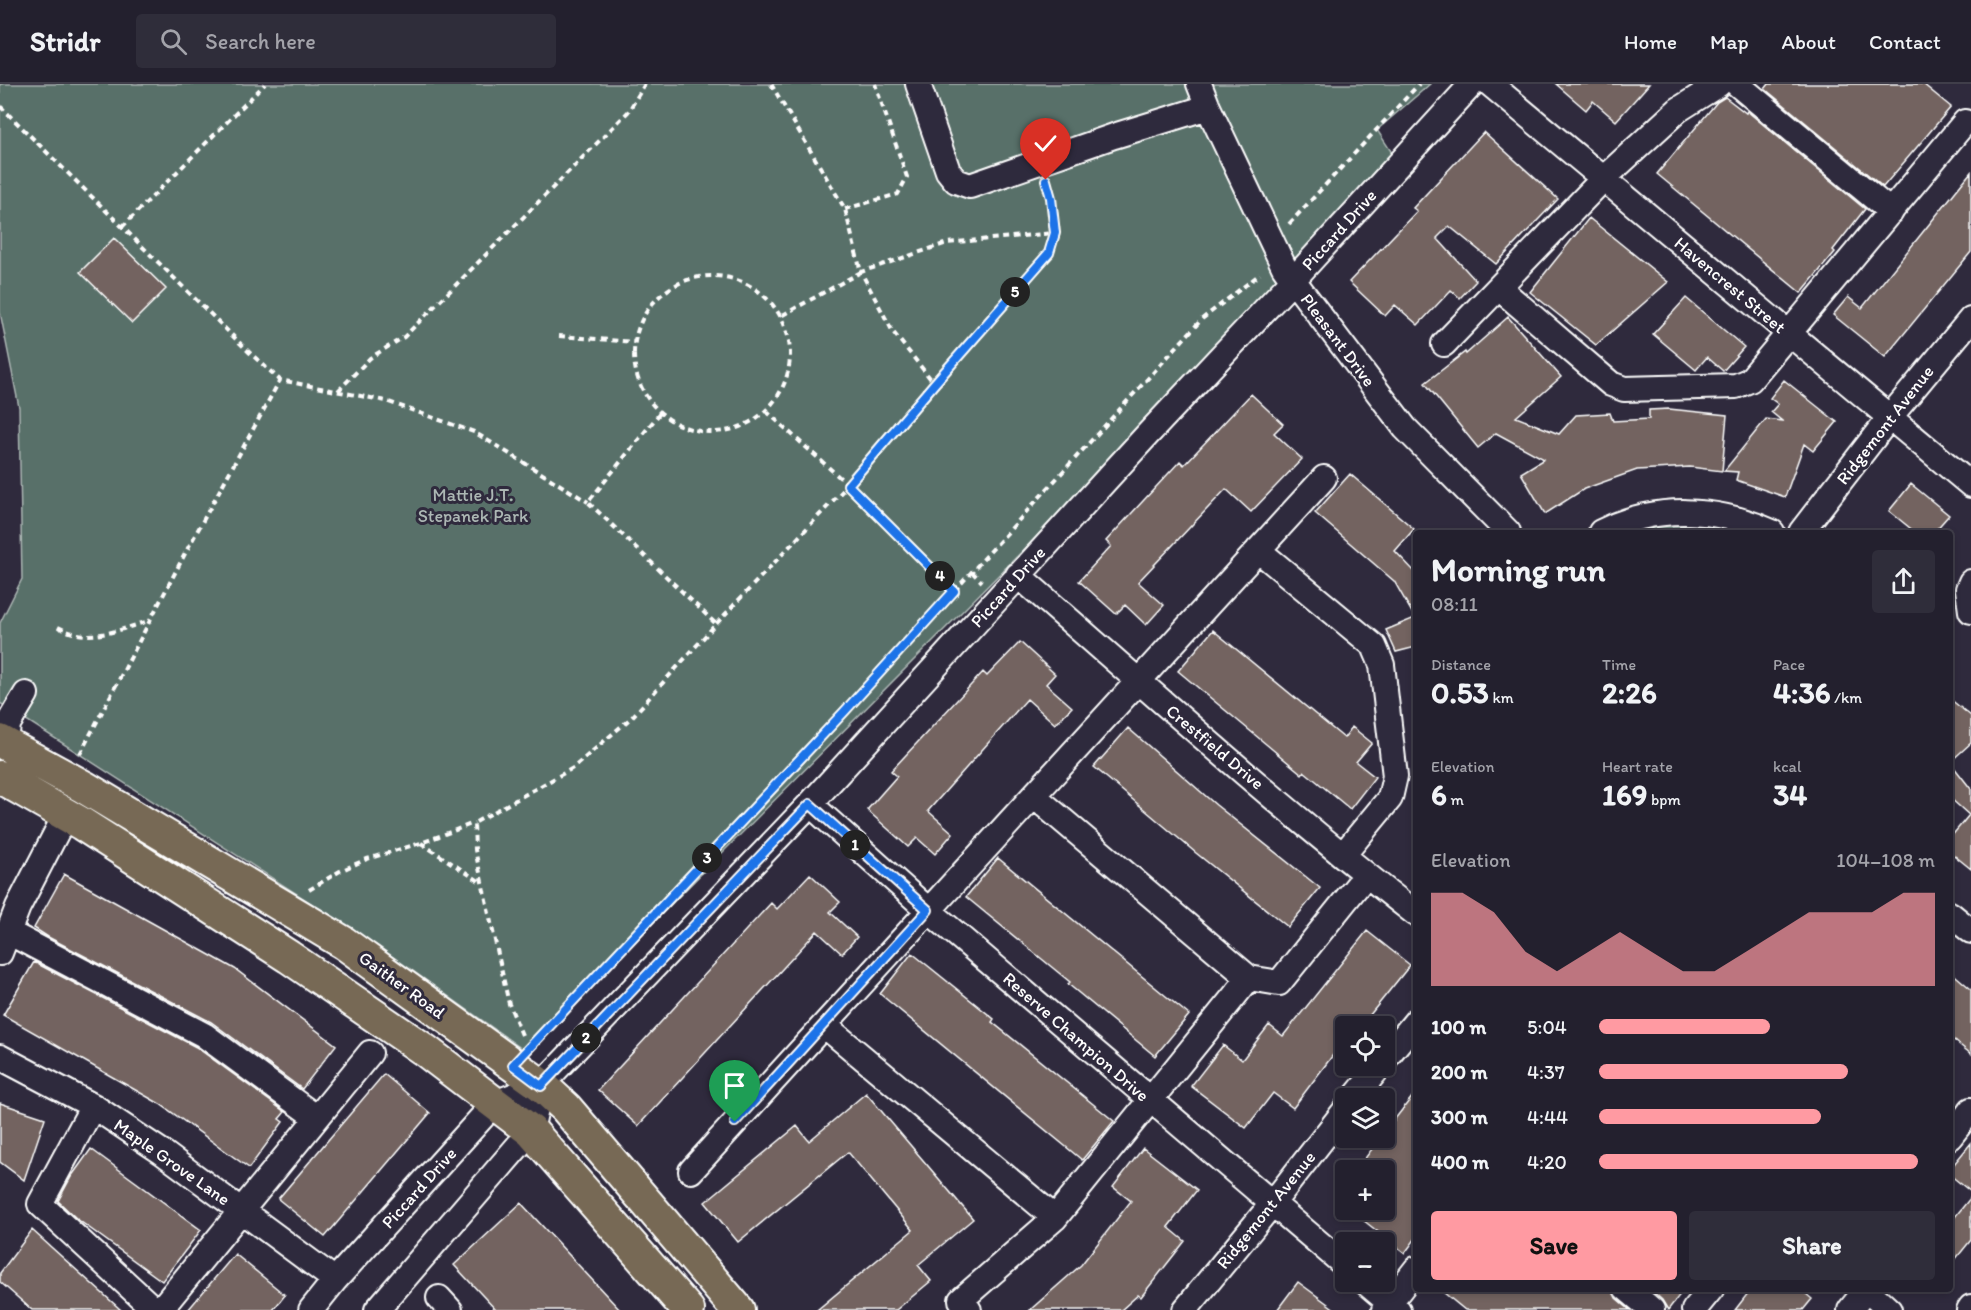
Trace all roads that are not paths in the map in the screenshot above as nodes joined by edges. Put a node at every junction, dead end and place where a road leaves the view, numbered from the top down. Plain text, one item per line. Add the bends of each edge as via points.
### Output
1 (918, 84) edge
2 (1199, 84) edge
3 (1472, 84) edge
4 (1490, 84) edge
5 (1719, 84) edge
6 (1737, 84) edge
7 (1208, 107) junction
8 (1965, 122) dead end
9 (1604, 178) junction
10 (1891, 212) junction
11 (1293, 280) junction
12 (1499, 288) junction
13 (1971, 319) edge
14 (1788, 333) junction
15 (1444, 344) dead end
16 (1889, 418) junction
17 (1324, 478) dead end
18 (1971, 485) edge
19 (1506, 530) edge
20 (1606, 530) edge
21 (1766, 530) edge
22 (1804, 530) edge
23 (1258, 550) junction
24 (1018, 575) junction
25 (1971, 582) edge
26 (1971, 611) edge
27 (1138, 681) junction
28 (26, 694) dead end
29 (3, 742) edge
30 (0, 777) edge
31 (1034, 796) junction
32 (810, 804) junction
33 (66, 814) junction
34 (1343, 855) junction
35 (1366, 875) junction
36 (928, 910) junction
37 (1413, 912) edge
38 (1953, 916) edge
39 (1971, 931) edge
40 (4, 943) edge
41 (1249, 978) junction
42 (824, 1025) junction
43 (1413, 1025) edge
44 (1395, 1047) edge
45 (370, 1053) dead end
46 (0, 1057) edge
47 (1372, 1076) edge
48 (541, 1086) junction
49 (1362, 1088) edge
50 (1150, 1100) junction
51 (495, 1103) junction
52 (93, 1106) junction
53 (1971, 1110) edge
54 (317, 1118) junction
55 (1335, 1124) edge
56 (531, 1131) junction
57 (1953, 1133) edge
58 (691, 1171) dead end
59 (1272, 1204) junction
60 (242, 1211) junction
61 (1055, 1218) junction
62 (1335, 1257) edge
63 (1413, 1274) edge
64 (335, 1280) junction
65 (1375, 1292) edge
66 (1631, 1292) edge
67 (1709, 1292) edge
68 (1863, 1292) edge
69 (1869, 1292) edge
70 (960, 1307) edge
71 (1391, 1308) edge
72 (155, 1310) edge
73 (160, 1310) edge
74 (311, 1310) edge
75 (377, 1310) edge
76 (688, 1310) edge
77 (738, 1310) edge
78 (1185, 1310) edge
79 (1652, 1310) edge
80 (1694, 1310) edge
81 (1850, 1310) edge
82 (1890, 1310) edge

1 - 7 street via 948,171 956,181 970,186
2 - 7 street, Pleasant Drive
3 - 11 street, Piccard Drive
4 - 9 street, Havencrest Street
5 - 9 street via 1678,110
6 - 10 street
7 - 11 street, Pleasant Drive
8 - 10 street
9 - 12 street
9 - 14 street, Havencrest Street
10 - 14 street
11 - 19 street, Pleasant Drive via 1406,428
11 - 24 street, Piccard Drive
12 - 14 street via 1611,384 1624,389 1736,386 1749,381
12 - 15 street
13 - 16 street, Ridgemont Avenue
14 - 16 street, Havencrest Street
16 - 18 street, Havencrest Street
16 - 22 street, Ridgemont Avenue
17 - 23 street
20 - 21 street via 1643,516 1681,511 1734,519
23 - 27 street
23 - 34 street via 1374,646 1382,665 1395,776 1390,798
24 - 27 street, Crestfield Drive
24 - 32 street, Piccard Drive
25 - 26 street
27 - 31 street
27 - 34 street, Crestfield Drive
28 - 29 street via 8,724
29 - 48 main road, Gaither Road via 344,943 519,1053
30 - 33 main road
31 - 36 street
31 - 41 street
32 - 36 street, Reserve Champion Drive
32 - 48 street, Piccard Drive
33 - 40 street
33 - 51 main road via 289,957
34 - 35 street, Crestfield Drive
35 - 37 street, Crestfield Drive
35 - 41 street via 1279,983
36 - 42 street
36 - 50 street, Reserve Champion Drive
38 - 39 street
40 - 54 street via 204,1035
41 - 50 street
42 - 58 street
42 - 61 street
43 - 44 street
45 - 54 street
46 - 52 street, Maple Grove Lane
47 - 49 street
48 - 51 street, Piccard Drive
48 - 56 street
48 - 77 main road, Gaither Road via 566,1108
50 - 59 street, Reserve Champion Drive
50 - 61 street
51 - 56 main road
51 - 64 street, Piccard Drive
52 - 60 street, Maple Grove Lane
52 - 72 street via 40,1204
53 - 57 street
54 - 60 street
55 - 59 street, Ridgemont Avenue
56 - 75 street
56 - 76 main road
59 - 62 street, Reserve Champion Drive
59 - 78 street, Ridgemont Avenue
60 - 64 street, Maple Grove Lane
60 - 73 street
61 - 70 street
63 - 71 street
64 - 74 street, Piccard Drive
65 - 71 street
66 - 79 street
67 - 80 street
68 - 81 street
69 - 82 street

